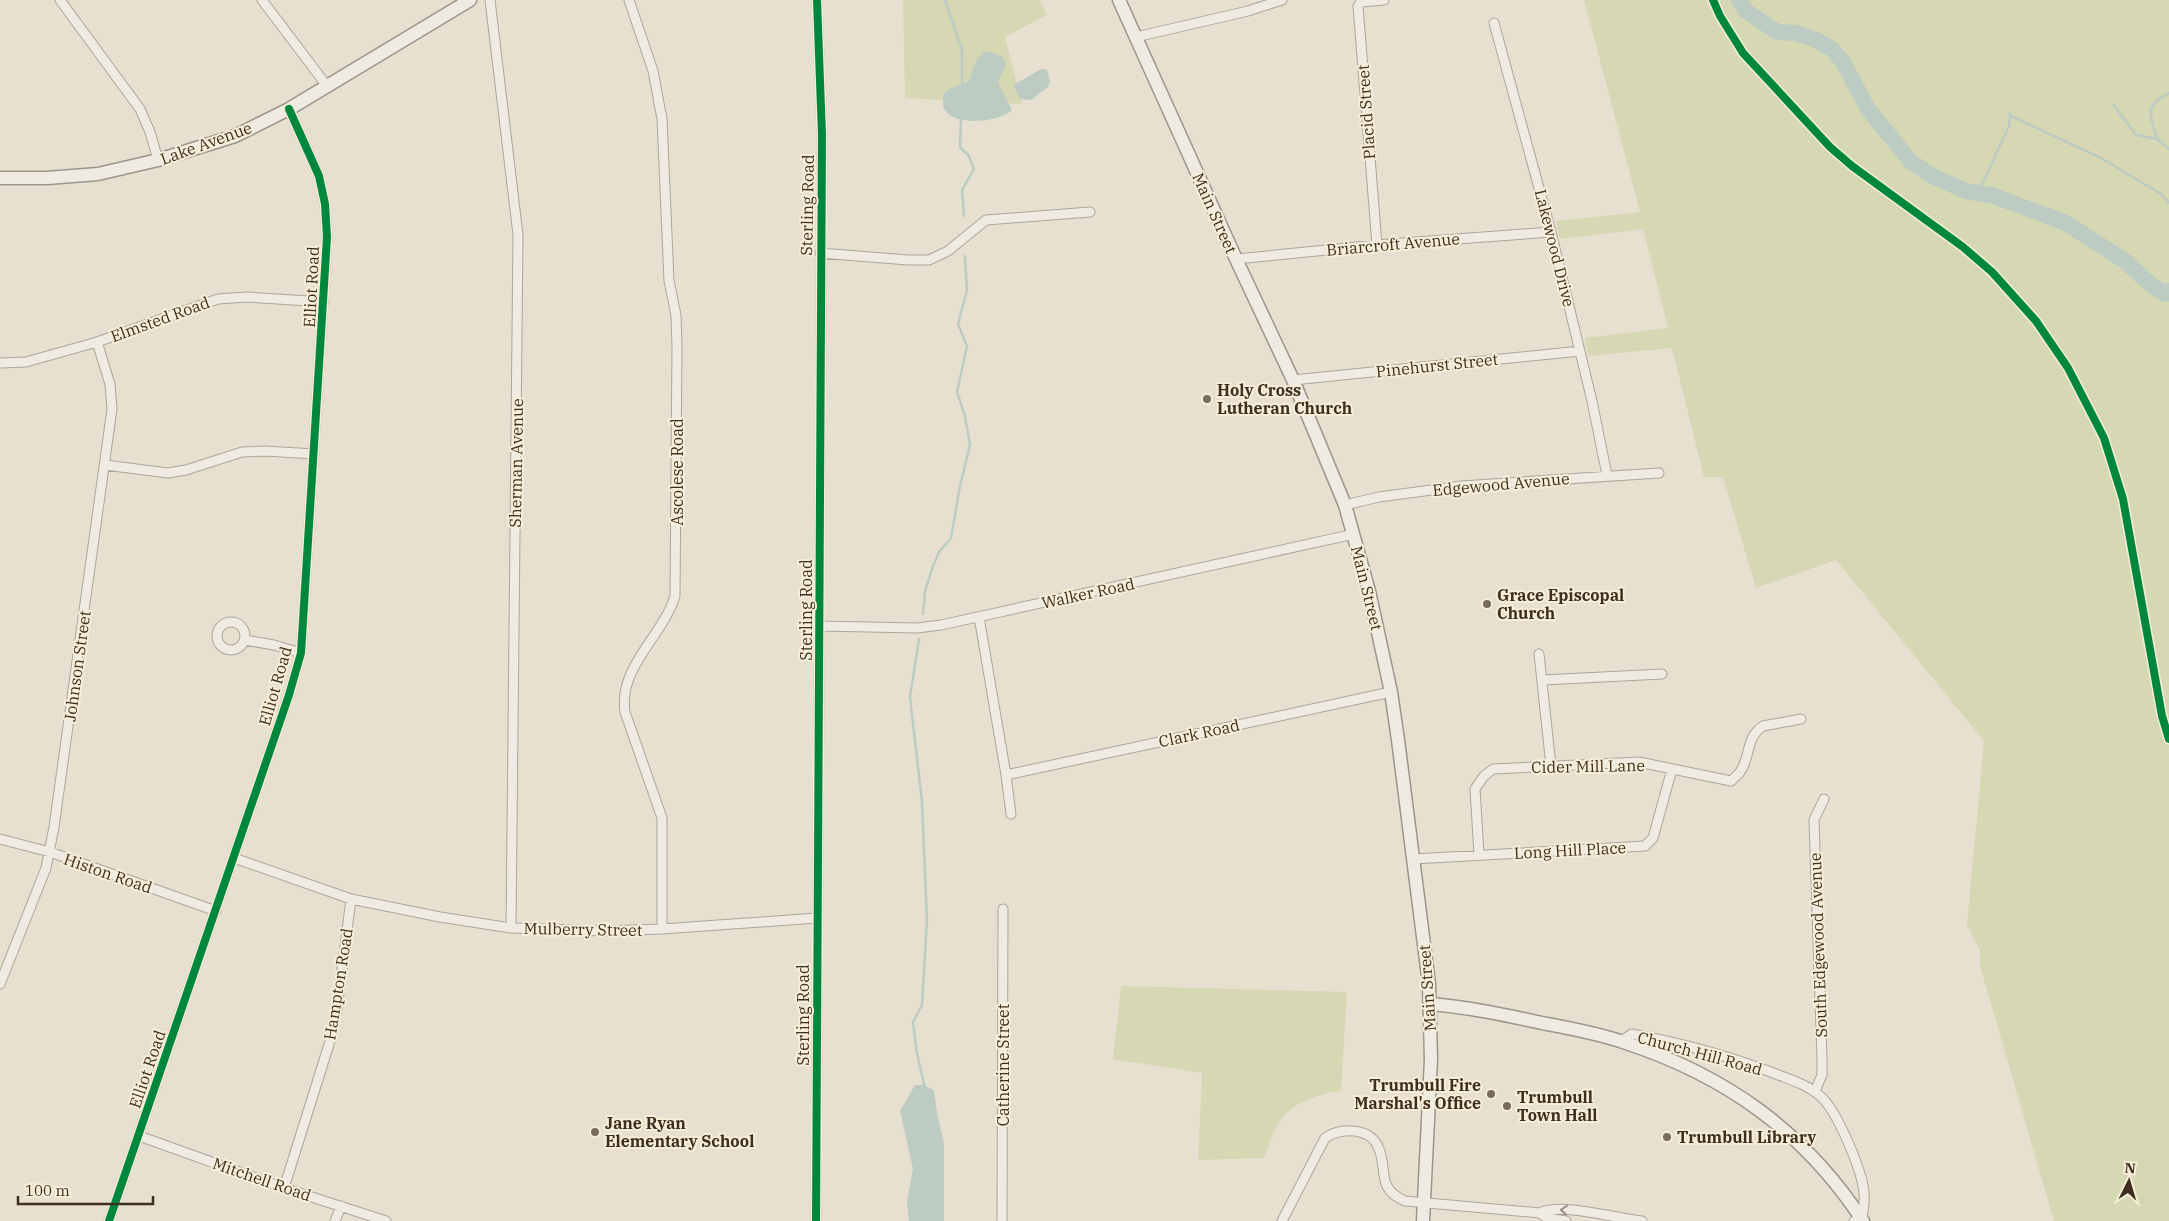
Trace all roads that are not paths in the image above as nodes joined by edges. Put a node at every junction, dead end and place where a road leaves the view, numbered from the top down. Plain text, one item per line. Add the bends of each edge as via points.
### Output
1 (60, 0) edge
2 (262, 0) edge
3 (470, 0) edge
4 (490, 0) edge
5 (629, 0) edge
6 (817, 0) edge
7 (1119, 0) edge
8 (1384, 0) edge
9 (1282, 1) edge
10 (1494, 23) dead end
11 (1136, 37) junction
12 (327, 86) junction
13 (289, 108) junction
14 (158, 160) junction
15 (0, 178) edge
16 (1090, 212) dead end
17 (1551, 232) junction
18 (1377, 245) junction
19 (820, 253) junction
20 (1236, 259) junction
21 (324, 302) junction
22 (97, 342) junction
23 (1580, 351) junction
24 (0, 363) edge
25 (1293, 380) junction
26 (314, 454) junction
27 (105, 464) junction
28 (1659, 473) dead end
29 (1607, 475) junction
30 (1345, 505) junction
31 (1354, 534) junction
32 (979, 617) junction
33 (820, 626) junction
34 (245, 640) dead end
35 (301, 653) junction
36 (1539, 654) dead end
37 (1662, 674) dead end
38 (1543, 680) junction
39 (1391, 692) junction
40 (1801, 719) dead end
41 (1551, 766) junction
42 (1672, 769) junction
43 (1006, 775) junction
44 (1824, 799) dead end
45 (1011, 814) dead end
46 (0, 839) edge
47 (50, 852) junction
48 (1479, 855) junction
49 (234, 858) junction
50 (1413, 859) junction
51 (351, 899) junction
52 (1003, 909) dead end
53 (216, 911) junction
54 (817, 918) junction
55 (511, 928) junction
56 (662, 929) junction
57 (0, 984) edge
58 (1430, 1004) junction
59 (1621, 1041) junction
60 (1815, 1091) junction
61 (139, 1136) junction
62 (284, 1188) junction
63 (1423, 1203) junction
64 (341, 1206) junction
65 (1540, 1213) junction
66 (1584, 1217) edge
67 (1620, 1220) edge
68 (1860, 1220) edge
69 (109, 1221) edge
70 (335, 1221) edge
71 (386, 1221) edge
72 (816, 1221) edge
73 (1002, 1221) edge
74 (1282, 1221) edge
75 (1422, 1221) edge
76 (1566, 1221) edge
77 (1642, 1221) edge

1 - 14 street via 140,109
2 - 12 street
3 - 12 main road, Lake Avenue
4 - 55 street, Sherman Avenue via 518,235
5 - 56 street, Ascolese Road via 653,71 662,119 669,281 676,314 675,596 667,616 629,677 624,701 662,818
6 - 19 street, Sterling Road via 822,135
7 - 11 main road, Main Street
8 - 18 street, Placid Street via 1361,2 1358,6
9 - 11 street
10 - 17 street, Lakewood Drive
11 - 20 main road, Main Street
12 - 13 main road, Lake Avenue
13 - 14 main road, Lake Avenue via 235,136
13 - 21 street, Elliot Road via 318,176 325,204
14 - 15 main road, Lake Avenue via 98,174
16 - 19 street via 986,220 948,251 928,260
17 - 18 street, Briarcroft Avenue
17 - 23 street, Lakewood Drive
18 - 20 street, Briarcroft Avenue
19 - 33 street, Sterling Road
20 - 25 main road, Main Street
21 - 22 street, Elmsted Road via 247,297 218,299
21 - 26 street, Elliot Road
22 - 24 street, Elmsted Road via 26,362
22 - 27 street, Johnson Street via 110,384 112,409
23 - 25 street, Pinehurst Street
23 - 29 street, Lakewood Drive
25 - 30 main road, Main Street
26 - 27 street via 265,450 242,452 168,473
26 - 35 street, Elliot Road
27 - 47 street, Johnson Street
28 - 29 street, Edgewood Avenue
29 - 30 street, Edgewood Avenue via 1414,491
30 - 31 main road, Main Street
31 - 32 street, Walker Road
31 - 39 main road, Main Street
32 - 33 street, Walker Road via 917,628
32 - 43 street
33 - 54 street, Sterling Road
34 - 35 street
35 - 49 street, Elliot Road
36 - 38 street
37 - 38 street
38 - 41 street
39 - 43 street, Clark Road
39 - 50 main road, Main Street
40 - 42 street, Cider Mill Lane via 1758,729 1752,735 1740,772 1731,780
41 - 42 street, Cider Mill Lane via 1639,762
41 - 48 street, Cider Mill Lane via 1493,769 1484,776 1475,790
42 - 48 street, Long Hill Place via 1653,838 1645,846
43 - 45 street
44 - 60 street, South Edgewood Avenue via 1814,820 1822,1059 1822,1075
46 - 47 street, Histon Road
47 - 53 street, Histon Road
47 - 57 street, Johnson Street
48 - 50 street, Long Hill Place
49 - 51 street
49 - 53 street, Elliot Road
50 - 58 main road, Main Street
51 - 55 street, Mulberry Street
51 - 62 street, Hampton Road via 331,1038
52 - 73 street, Catherine Street
53 - 61 street, Elliot Road
54 - 56 street, Mulberry Street
54 - 72 street, Sterling Road
55 - 56 street, Mulberry Street
58 - 59 main road, Church Hill Road via 1513,1017
58 - 63 main road, Main Street via 1431,1059
59 - 60 street, Church Hill Road via 1632,1034 1662,1040 1743,1061
59 - 68 main road, Church Hill Road via 1703,1074 1758,1108 1811,1156 1840,1189
60 - 68 street, Church Hill Road via 1832,1109 1852,1154 1864,1193
61 - 62 street, Mitchell Road
61 - 69 street, Elliot Road
62 - 64 street, Mitchell Road
63 - 65 street
63 - 74 street via 1405,1201 1389,1191 1379,1148 1373,1141 1356,1131 1339,1130 1320,1144
63 - 75 main road, Main Street
64 - 70 street
64 - 71 street, Mitchell Road
66 -> 65 street via 1552,1210
65 - 76 street via 1547,1218
66 - 67 street via 1614,1215
67 - 77 street

